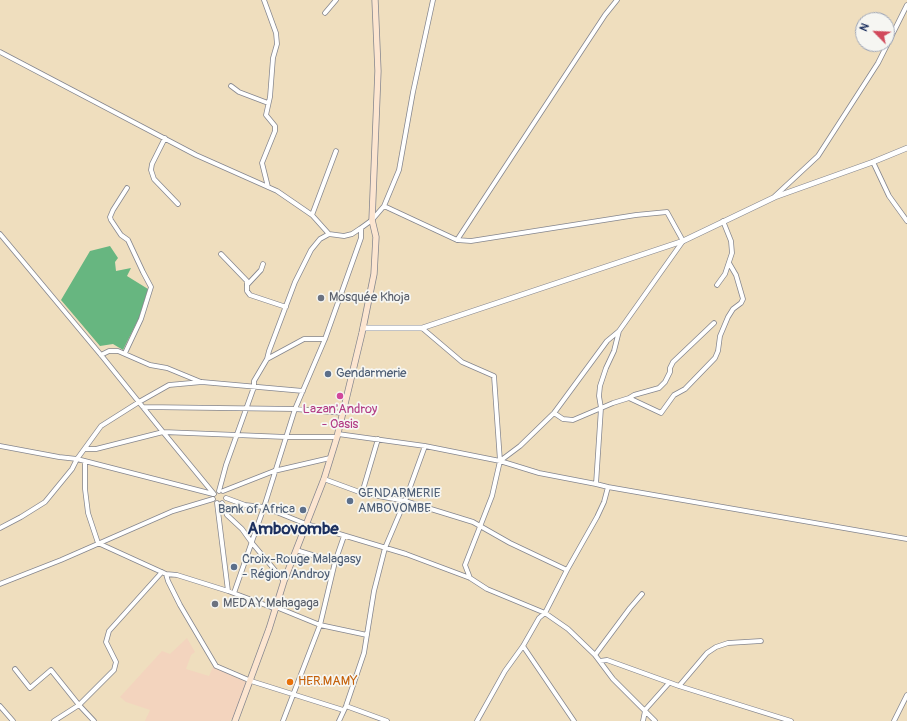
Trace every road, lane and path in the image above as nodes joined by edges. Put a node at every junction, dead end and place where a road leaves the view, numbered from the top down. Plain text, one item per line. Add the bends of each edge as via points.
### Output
1 (264, 0) edge
2 (336, 0) edge
3 (375, 0) edge
4 (433, 0) edge
5 (617, 0) edge
6 (907, 5) edge
7 (325, 13) dead end
8 (0, 52) edge
9 (231, 86) dead end
10 (268, 103) junction
11 (165, 138) junction
12 (907, 148) edge
13 (336, 151) dead end
14 (873, 162) junction
15 (268, 187) junction
16 (127, 188) dead end
17 (774, 197) junction
18 (178, 204) dead end
19 (384, 206) junction
20 (312, 215) junction
21 (372, 220) junction
22 (722, 221) junction
23 (907, 221) edge
24 (361, 228) junction
25 (0, 234) edge
26 (329, 234) junction
27 (457, 240) junction
28 (683, 241) junction
29 (221, 254) dead end
30 (729, 263) junction
31 (263, 264) dead end
32 (247, 285) junction
33 (717, 285) dead end
34 (286, 307) junction
35 (714, 323) dead end
36 (363, 328) junction
37 (422, 328) junction
38 (619, 331) junction
39 (325, 339) junction
40 (102, 354) junction
41 (125, 354) junction
42 (267, 359) junction
43 (202, 382) junction
44 (254, 387) junction
45 (303, 391) junction
46 (628, 398) junction
47 (139, 402) junction
48 (143, 407) junction
49 (601, 408) junction
50 (246, 409) junction
51 (295, 409) junction
52 (344, 413) junction
53 (554, 413) junction
54 (163, 432) junction
55 (237, 434) junction
56 (338, 436) junction
57 (286, 437) junction
58 (378, 439) junction
59 (0, 446) edge
60 (425, 446) junction
61 (85, 449) junction
62 (330, 458) junction
63 (77, 459) junction
64 (500, 461) junction
65 (85, 462) junction
66 (274, 471) junction
67 (324, 479) junction
68 (596, 484) junction
69 (608, 487) junction
70 (221, 491) junction
71 (362, 494) junction
72 (214, 496) junction
73 (226, 498) junction
74 (405, 502) junction
75 (217, 503) junction
76 (222, 503) junction
77 (264, 507) junction
78 (306, 524) junction
79 (480, 525) junction
80 (0, 528) edge
81 (344, 536) junction
82 (907, 539) edge
83 (98, 543) junction
84 (252, 543) junction
85 (385, 548) junction
86 (296, 550) junction
87 (335, 562) junction
88 (567, 570) junction
89 (164, 573) junction
90 (470, 578) junction
91 (284, 581) junction
92 (0, 584) edge
93 (228, 591) junction
94 (234, 593) junction
95 (642, 594) dead end
96 (276, 608) junction
97 (545, 613) junction
98 (320, 625) junction
99 (367, 635) junction
100 (761, 641) dead end
101 (523, 646) junction
102 (595, 655) junction
103 (600, 661) junction
104 (15, 669) dead end
105 (251, 681) junction
106 (668, 683) junction
107 (679, 686) junction
108 (293, 694) junction
109 (907, 695) edge
110 (79, 705) junction
111 (0, 706) edge
112 (346, 706) junction
113 (343, 710) junction
114 (645, 711) junction
115 (13, 721) edge
116 (54, 721) edge
117 (94, 721) edge
118 (235, 721) edge
119 (283, 721) edge
120 (339, 721) edge
121 (387, 721) edge
122 (477, 721) edge
123 (574, 721) edge
124 (643, 721) edge
125 (655, 721) edge
126 (791, 721) edge
127 (894, 721) edge

1 - 10 street via 276,33 277,44
2 - 7 street
3 - 21 main road via 378,71
4 - 19 street via 399,170
5 - 27 street
6 - 17 street via 878,63 818,156
8 - 11 street
9 - 10 street via 239,92
10 - 15 street via 266,115 275,126 275,132 262,164
11 - 15 street via 196,155
11 - 18 street via 151,170 154,179
12 - 14 street
13 - 20 street
14 - 17 street
14 - 23 street via 889,196
15 - 20 street
16 - 41 street via 113,210 111,220 121,235 128,240 151,287 141,320
17 - 22 street
19 - 21 street
19 - 27 street
20 - 26 street
21 - 24 street
21 - 36 main road via 376,237 374,274
22 - 28 street
22 - 30 street via 731,241 732,253
24 - 26 street via 344,236
24 - 39 street via 361,238
25 - 40 street
26 - 34 street via 320,239 311,250
27 - 28 street via 486,240 667,212
28 - 37 street
28 - 38 street
29 - 32 street via 247,281
30 - 33 street
30 - 46 street via 736,275 743,299 728,317 715,358 685,389 674,395 661,413
31 - 32 street via 261,270
32 - 34 street via 250,295
34 - 42 street
35 - 46 street via 673,362 665,382 659,388
36 - 37 street
36 - 52 main road
37 - 64 street via 462,362 494,376
38 - 49 street via 600,386
38 - 53 street via 607,341
39 - 42 street via 304,339
39 - 45 street
40 - 41 street via 118,351
40 - 47 street
41 - 43 street
42 - 44 street via 254,381
43 - 44 street
43 - 47 street via 169,385
44 - 45 street
44 - 50 street
45 - 51 street
46 - 49 street
47 - 48 street
47 - 61 street via 101,426
48 - 50 street
48 - 54 street
49 - 53 street via 573,420 563,419
49 - 68 street
50 - 51 street
50 - 55 street
51 - 52 street
51 - 57 street
52 - 56 main road
53 - 64 street via 520,446
54 - 55 street
54 - 61 street via 96,449
54 - 72 street
55 - 57 street
55 - 70 street via 226,465
56 - 57 street
56 - 58 street
56 - 62 main road
57 - 66 street
58 - 60 street
58 - 71 street
59 - 63 street
60 - 64 street
60 - 74 street
61 - 63 street
62 - 66 street
62 - 67 main road
63 - 65 street
63 - 80 street via 45,502
64 - 68 street via 539,473
64 - 79 street via 492,496
65 - 72 street
65 - 83 street via 88,513
66 - 70 street
66 - 77 street
67 - 71 street
67 - 78 main road
68 - 69 street
69 - 82 street
69 - 88 street via 597,517
70 - 72 street
70 - 73 street
71 - 74 street
72 - 75 street
72 - 83 street
73 - 76 street
73 - 77 street
74 - 79 street
74 - 85 street
75 - 76 street
75 - 93 street
76 - 84 street via 227,515
77 - 78 street
77 - 84 street
78 - 81 street
78 - 86 main road
79 - 88 street via 510,543
79 - 90 street via 465,565
81 - 85 street
81 - 87 street
83 - 89 street
83 - 92 street
84 - 91 street
84 - 94 street
85 - 90 street
85 - 99 street via 374,591
86 - 87 street
86 - 91 main road
87 - 98 street
88 - 97 street
89 - 93 street
89 - 105 street via 216,666
89 - 110 street via 109,631 106,642 116,662 114,670
90 - 97 street via 487,589
91 - 96 main road
93 - 94 street
94 - 96 street
95 - 102 street
96 - 98 street
96 - 105 main road
97 - 101 street via 539,618
97 - 102 street via 568,629
98 - 99 street
98 - 108 street
99 - 112 street via 362,660
100 - 107 street via 716,646
101 - 122 street via 505,670
101 - 123 street
102 - 103 street
103 - 106 street via 607,660
103 - 114 street
104 - 110 street via 30,688 51,670
105 - 108 street
105 - 118 main road
106 - 107 street
106 - 114 street
107 - 126 street
108 - 113 street
108 - 119 street
109 - 127 street
110 - 116 street
110 - 117 street
111 - 115 street
112 - 113 street
112 - 121 street
113 - 120 street
114 - 124 street
114 - 125 street

